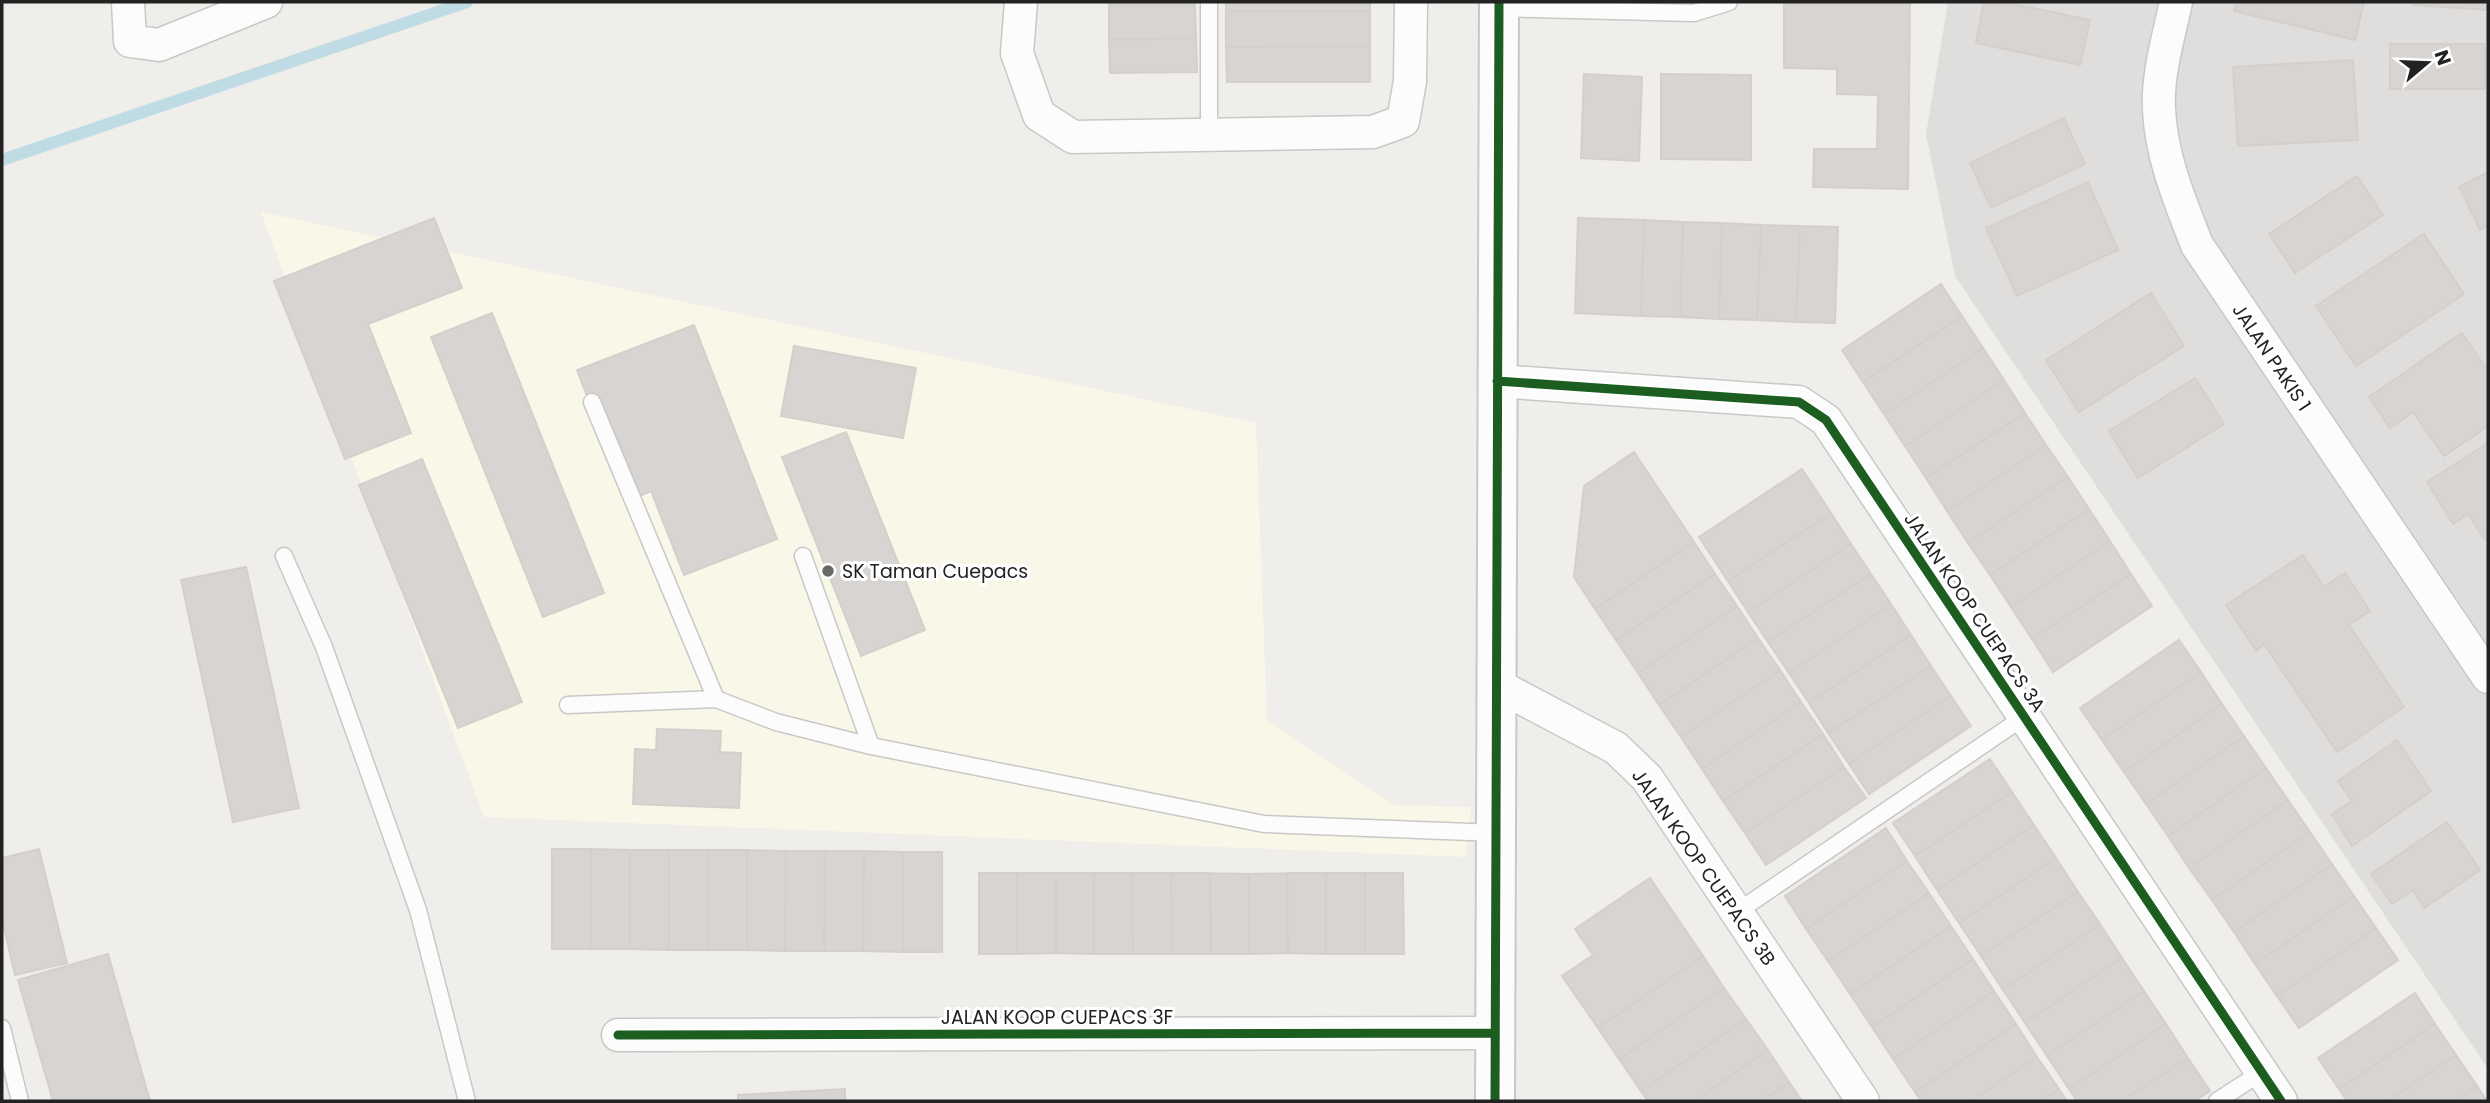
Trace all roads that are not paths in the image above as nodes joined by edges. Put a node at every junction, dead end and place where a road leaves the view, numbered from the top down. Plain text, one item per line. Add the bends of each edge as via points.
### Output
1 (128, 2) edge
2 (266, 2) edge
3 (1021, 2) edge
4 (1209, 2) edge
5 (1412, 2) edge
6 (1729, 2) edge
7 (2176, 2) edge
8 (1499, 5) edge
9 (1209, 135) junction
10 (1497, 381) junction
11 (592, 402) dead end
12 (284, 556) dead end
13 (803, 556) dead end
14 (2488, 677) edge
15 (1497, 685) junction
16 (716, 699) junction
17 (568, 705) dead end
18 (2024, 717) junction
19 (871, 746) junction
20 (1496, 833) junction
21 (1737, 912) junction
22 (2, 1028) edge
23 (1496, 1033) junction
24 (618, 1035) dead end
25 (2262, 1072) junction
26 (20, 1101) edge
27 (467, 1101) edge
28 (1495, 1101) edge
29 (1863, 1101) edge
30 (2217, 1101) edge
31 (2281, 1101) edge

1 - 2 street via 130,41 159,45
3 - 9 street via 1017,52 1039,115 1073,137
4 - 9 lane
5 - 9 street via 1410,81 1403,121 1373,132
6 - 8 lane via 1694,13
7 - 14 street, JALAN PAKIS 1 via 2158,108 2168,172 2197,245
8 - 10 street
10 - 15 street
10 - 18 street, JALAN KOOP CUEPACS 3A via 1799,402 1826,420
11 - 16 lane
12 - 27 lane via 324,647 418,909
13 - 19 lane
15 - 20 street
15 - 21 street, JALAN KOOP CUEPACS 3B via 1616,748 1647,778
16 - 17 lane
16 - 19 lane via 776,722
18 - 21 lane
18 - 25 street, JALAN KOOP CUEPACS 3A
19 - 20 lane via 1264,824
20 - 23 street
21 - 29 street, JALAN KOOP CUEPACS 3B
22 - 26 lane
23 - 24 street, JALAN KOOP CUEPACS 3F
23 - 28 street
25 - 30 lane
25 - 31 street, JALAN KOOP CUEPACS 3A

